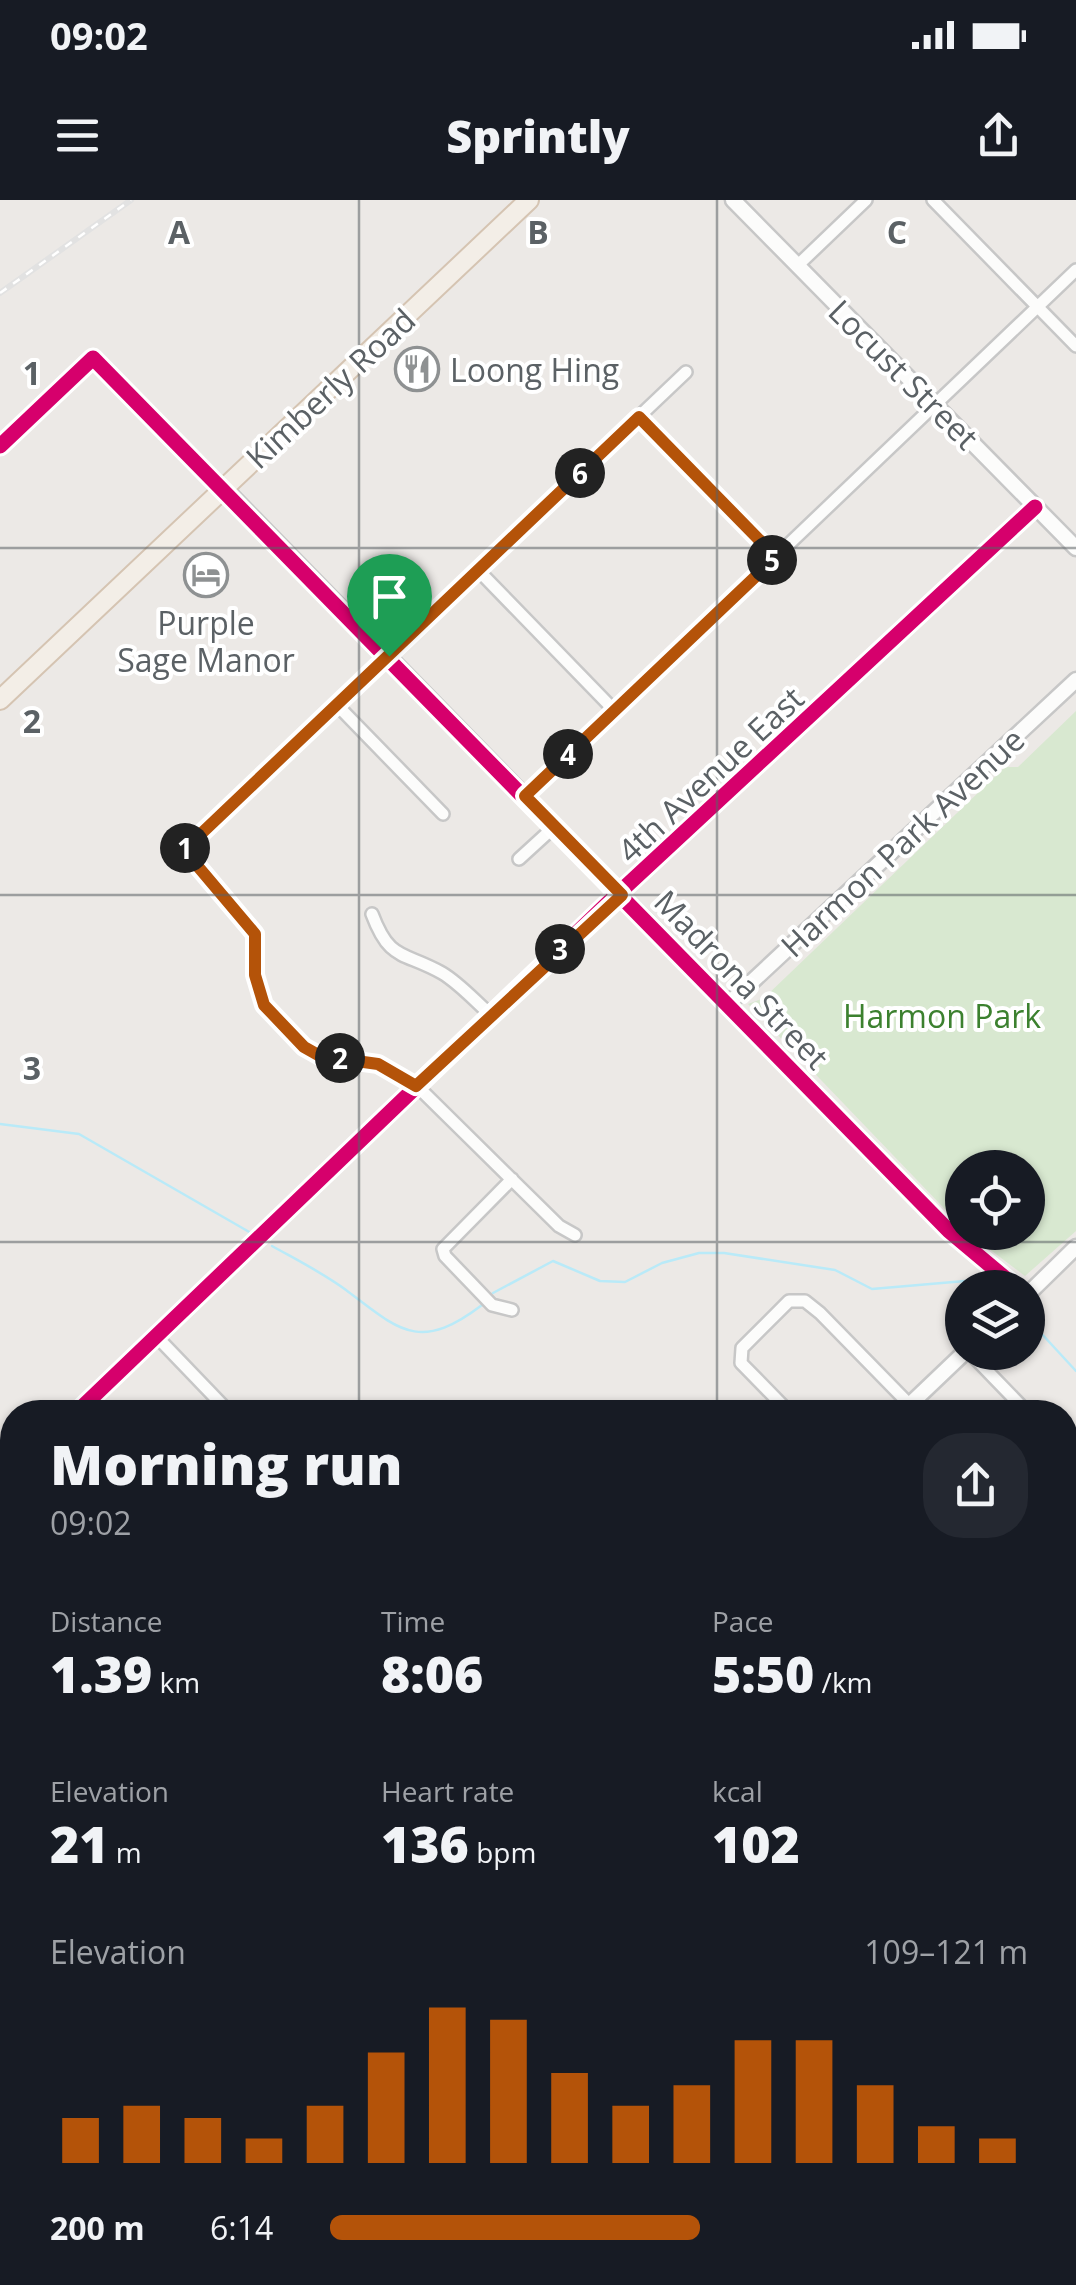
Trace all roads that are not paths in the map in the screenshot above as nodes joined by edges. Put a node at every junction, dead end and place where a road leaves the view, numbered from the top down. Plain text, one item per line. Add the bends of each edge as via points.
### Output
1 (529, 200) edge
2 (733, 200) edge
3 (866, 200) edge
4 (933, 200) edge
5 (797, 266) junction
6 (1076, 270) edge
7 (1038, 308) junction
8 (1076, 346) edge
9 (686, 372) dead end
10 (936, 405) junction
11 (639, 417) junction
12 (0, 446) edge
13 (224, 488) junction
14 (1035, 506) junction
15 (1076, 548) edge
16 (776, 557) junction
17 (478, 570) junction
18 (389, 656) junction
19 (1076, 680) edge
20 (0, 700) edge
21 (337, 705) junction
22 (613, 709) junction
23 (525, 796) junction
24 (442, 814) dead end
25 (554, 827) junction
26 (519, 860) dead end
27 (622, 895) junction
28 (372, 914) dead end
29 (728, 1004) junction
30 (491, 1015) junction
31 (416, 1086) junction
32 (512, 1179) junction
33 (575, 1235) dead end
34 (1076, 1247) edge
35 (996, 1270) edge
36 (1045, 1277) edge
37 (512, 1310) dead end
38 (157, 1337) junction
39 (948, 1370) edge
40 (985, 1370) edge
41 (90, 1400) edge
42 (217, 1400) edge
43 (777, 1400) edge
44 (903, 1400) edge
45 (915, 1400) edge
46 (1015, 1400) edge

1 - 13 main road, Kimberly Road
2 - 5 street, Locust Street
3 - 5 street
4 - 7 street
5 - 10 street, Locust Street
6 - 7 street
7 - 8 street
7 - 10 street
9 - 11 street
10 - 14 street, Locust Street
10 - 16 street
11 - 16 street
11 - 17 street
12 - 13 street via 93,358
13 - 18 street, Madrona Street
13 - 20 main road, Kimberly Road
14 - 15 street, Locust Street
14 - 27 street, 4th Avenue East
16 - 22 street
17 - 18 street
17 - 22 street
18 - 21 street
18 - 23 street, Madrona Street
19 - 29 street, Harmon Park Avenue
21 - 24 street
21 - 31 street via 184,850 255,934 255,975 264,1005 304,1047 320,1056 378,1064
22 - 23 street
23 - 25 street, Madrona Street
25 - 26 street
25 - 27 street, Madrona Street
27 - 29 street, Madrona Street
27 - 30 street, 4th Avenue East
28 - 30 street via 392,952 444,974
29 - 35 street, Madrona Street via 949,1231
30 - 31 street, 4th Avenue East
31 - 32 street
31 - 38 street, 4th Avenue East
32 - 33 street
32 - 37 street via 443,1249 492,1304
34 - 36 street
38 - 41 street, 4th Avenue East
38 - 42 street
39 - 45 street
40 - 46 street
43 - 44 street via 740,1363 742,1348 789,1301 805,1301

